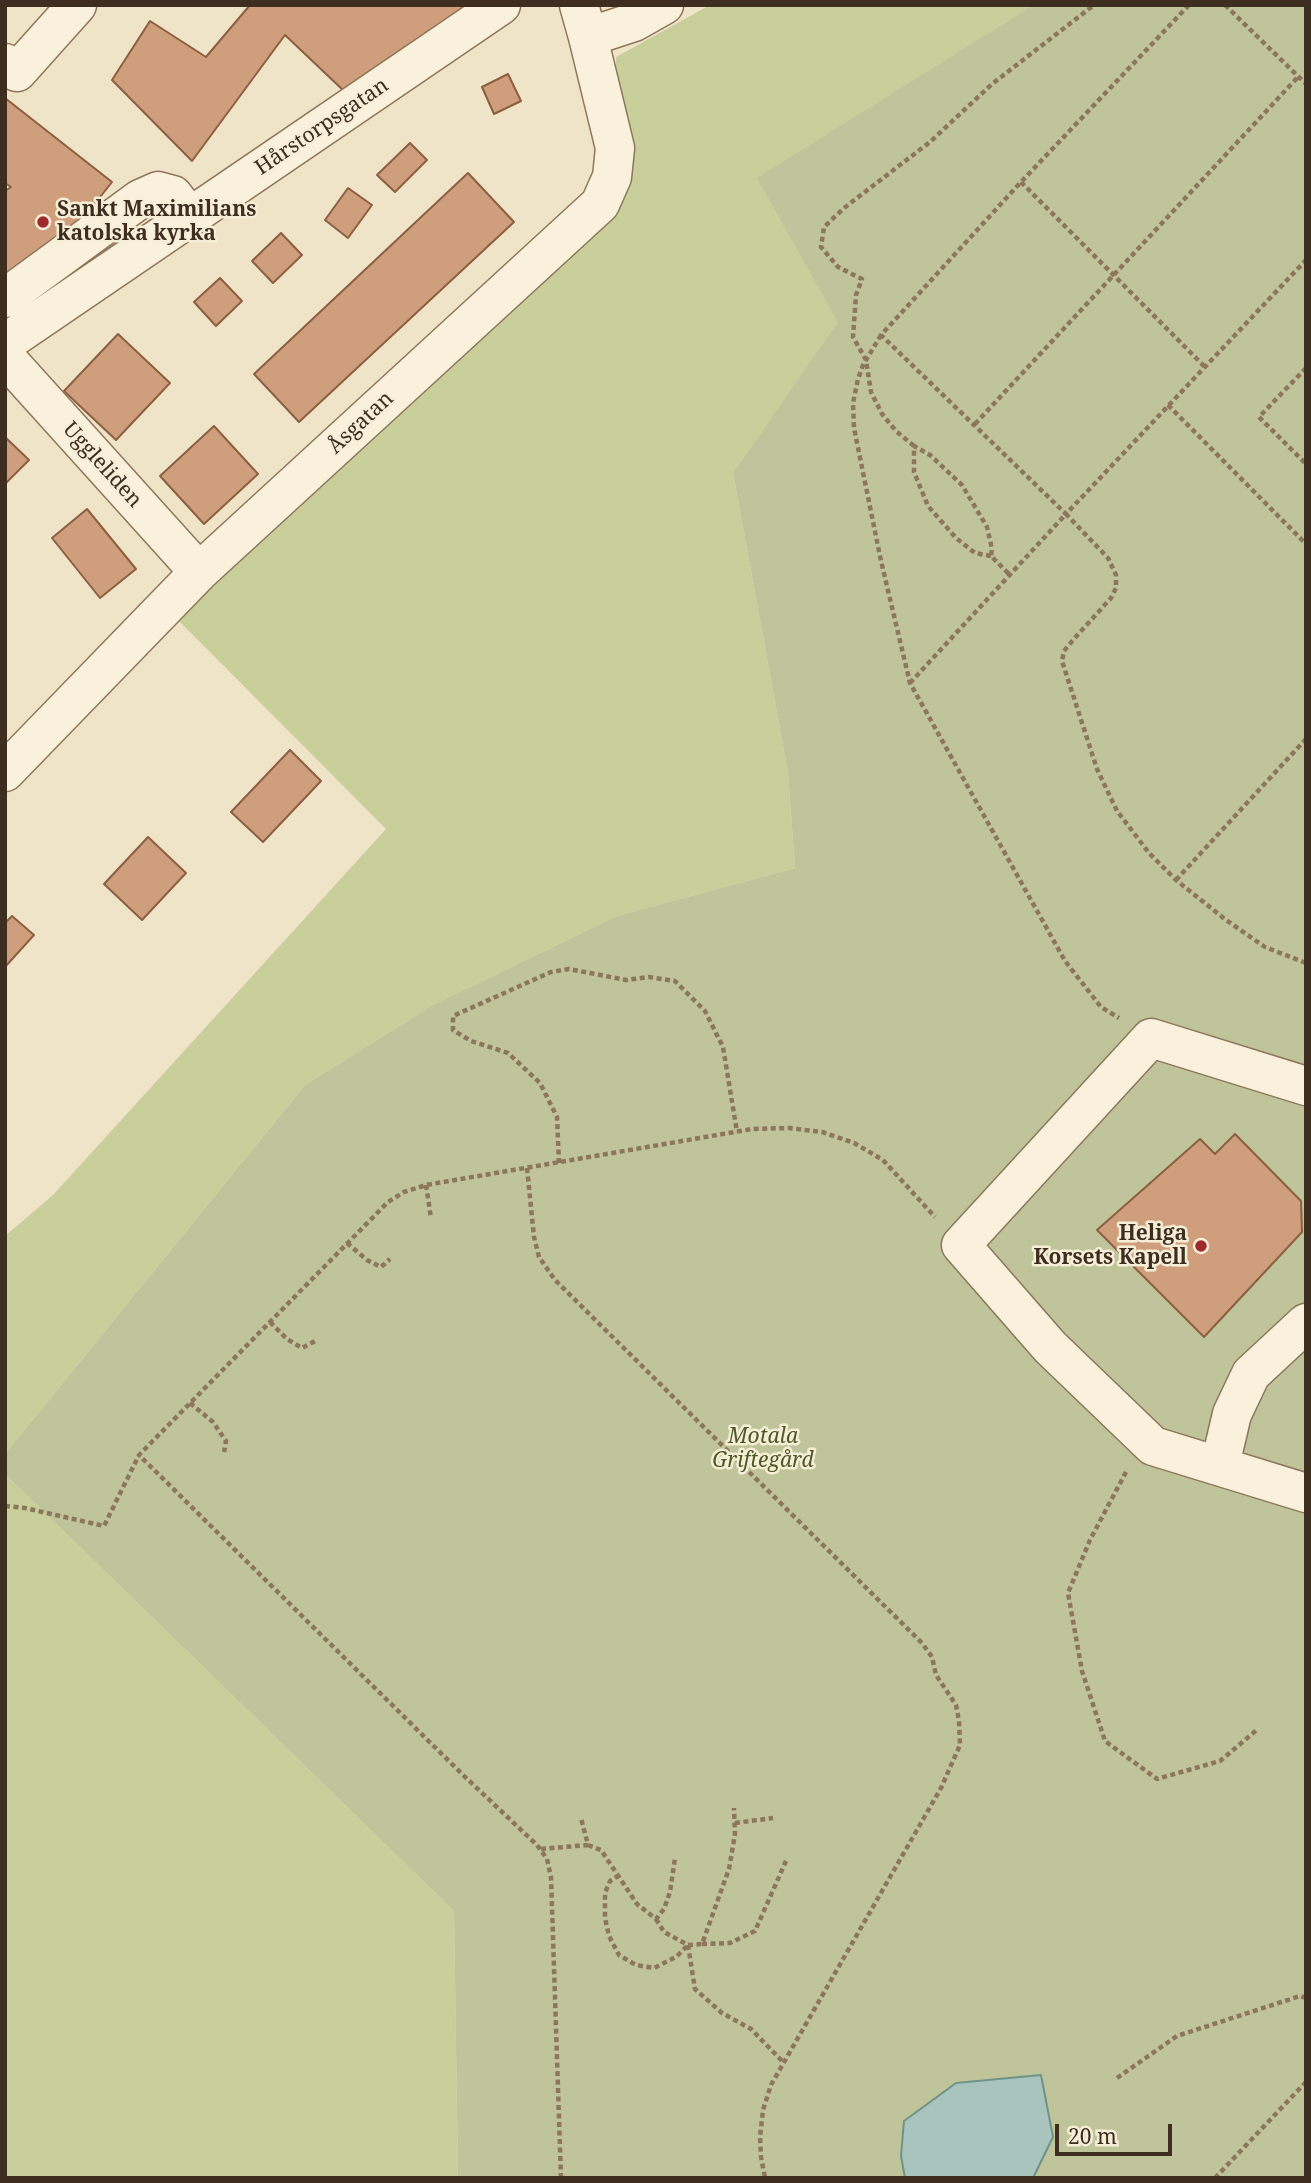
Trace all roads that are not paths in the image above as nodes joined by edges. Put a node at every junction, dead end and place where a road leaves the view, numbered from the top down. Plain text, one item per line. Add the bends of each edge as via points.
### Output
1 (76, 5) edge
2 (500, 5) edge
3 (664, 5) edge
4 (583, 21) edge
5 (5, 63) edge
6 (190, 217) junction
7 (5, 298) edge
8 (5, 343) edge
9 (5, 357) edge
10 (199, 572) junction
11 (5, 772) edge
12 (1306, 1086) edge
13 (1306, 1323) edge
14 (1220, 1465) junction
15 (1306, 1493) edge

1 - 5 street via 17,72
2 - 6 street, Hårstorpsgatan
3 - 4 street via 634,22
4 - 10 street, Åsgatan via 615,148 612,177 600,204
6 - 7 street via 173,195 158,191 139,199
6 - 8 street, Hårstorpsgatan
9 - 10 street, Uggleliden
10 - 11 street, Åsgatan
12 - 14 street via 1151,1038 961,1245 1050,1347 1153,1446
13 - 14 street via 1251,1374 1232,1415
14 - 15 street

